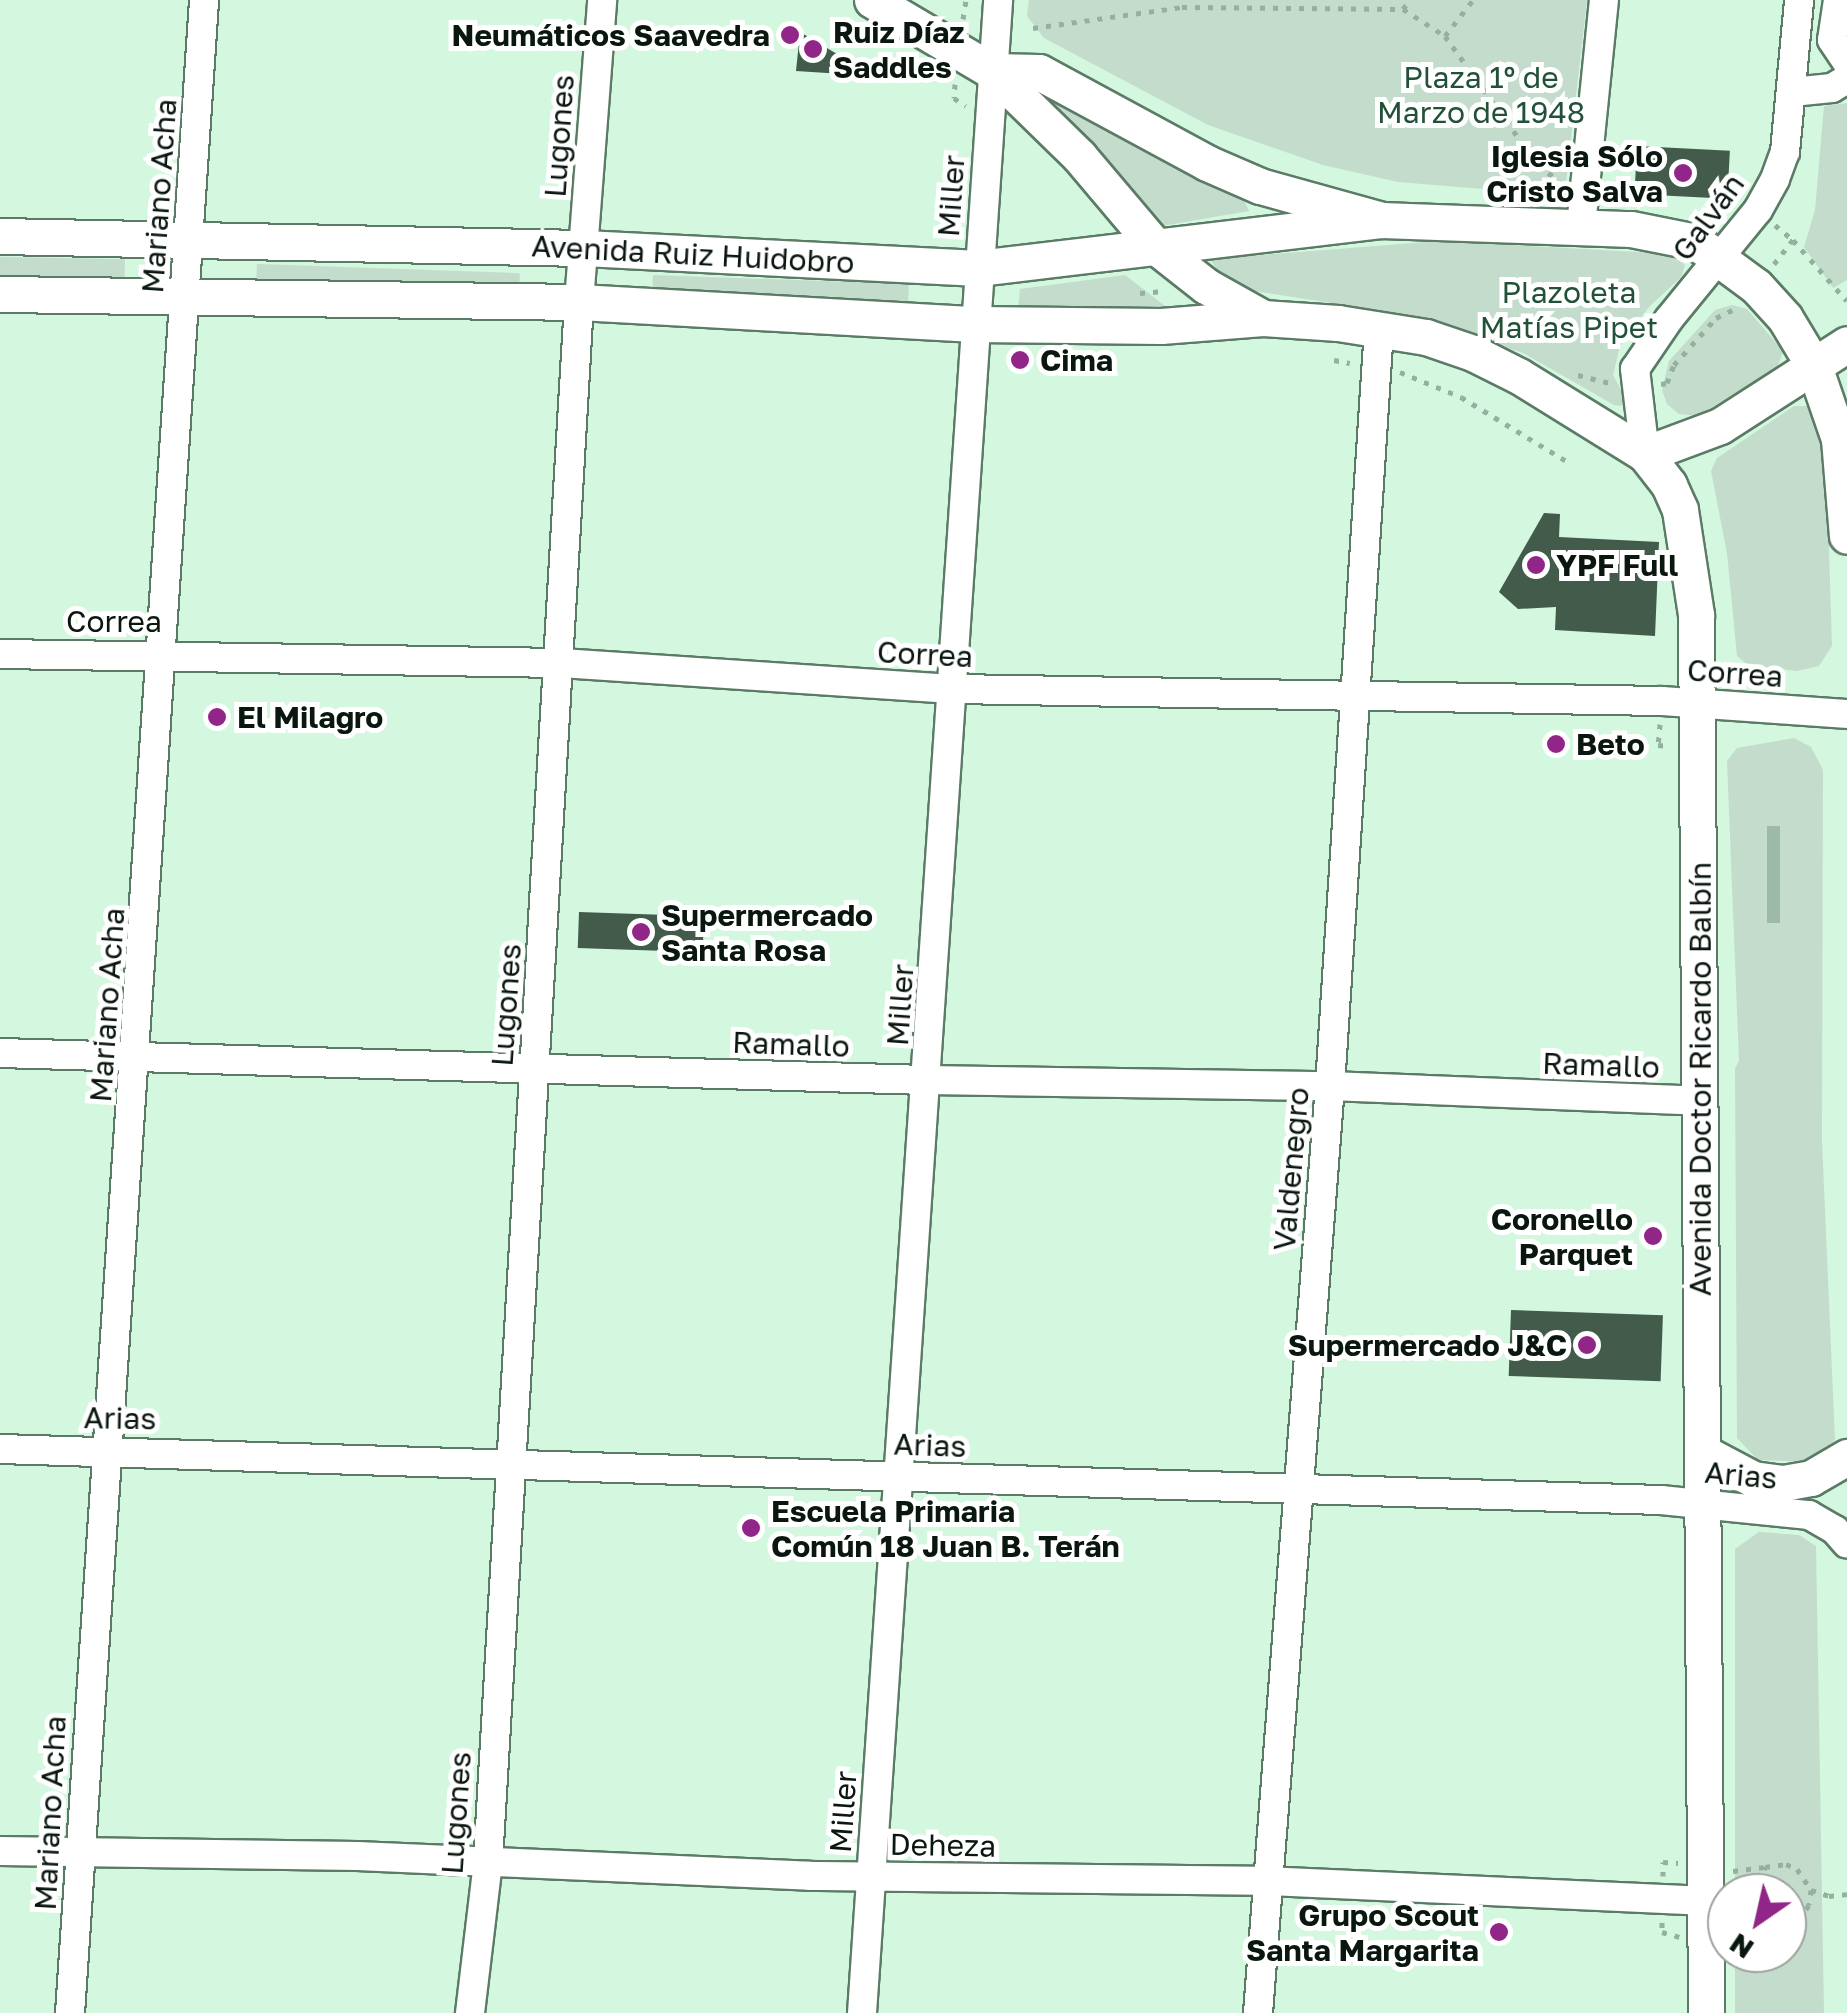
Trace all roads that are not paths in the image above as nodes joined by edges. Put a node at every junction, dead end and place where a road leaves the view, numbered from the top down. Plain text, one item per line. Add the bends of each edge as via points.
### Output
1 (204, 0) edge
2 (602, 0) edge
3 (872, 0) edge
4 (998, 0) edge
5 (1604, 0) edge
6 (1799, 0) edge
7 (1838, 0) edge
8 (1847, 62) edge
9 (992, 70) junction
10 (1847, 79) edge
11 (1792, 92) junction
12 (1382, 220) junction
13 (1581, 226) junction
14 (0, 236) edge
15 (189, 240) junction
16 (1155, 246) junction
17 (584, 248) junction
18 (1722, 258) junction
19 (978, 268) junction
20 (0, 294) edge
21 (184, 297) junction
22 (579, 302) junction
23 (1262, 318) junction
24 (974, 324) junction
25 (1379, 329) junction
26 (1847, 344) edge
27 (1814, 366) junction
28 (1645, 454) junction
29 (1847, 536) edge
30 (0, 654) edge
31 (160, 654) junction
32 (560, 663) junction
33 (953, 689) junction
34 (1353, 697) junction
35 (1699, 702) junction
36 (1847, 714) edge
37 (0, 1054) edge
38 (137, 1060) junction
39 (534, 1069) junction
40 (928, 1080) junction
41 (1330, 1086) junction
42 (1700, 1101) junction
43 (0, 1449) edge
44 (104, 1450) junction
45 (1704, 1453) junction
46 (1847, 1457) edge
47 (510, 1461) junction
48 (901, 1477) junction
49 (1298, 1487) junction
50 (1706, 1506) junction
51 (1847, 1544) edge
52 (0, 1851) edge
53 (81, 1852) junction
54 (488, 1862) junction
55 (871, 1876) junction
56 (1267, 1881) junction
57 (1706, 1900) junction
58 (70, 2013) edge
59 (470, 2013) edge
60 (862, 2013) edge
61 (1258, 2013) edge
62 (1706, 2013) edge

1 - 15 street, Mariano Acha
2 - 17 street, Lugones
3 - 9 main road
4 - 9 street, Miller
5 - 13 street
6 - 11 street, Galván
7 - 8 street via 1832,40
9 - 12 main road via 1039,72 1224,171
9 - 16 main road
9 - 19 street, Miller
10 - 11 street via 1832,88
11 - 18 street, Galván via 1776,178
12 - 13 main road
12 - 16 main road, Avenida Ruiz Huidobro
13 - 18 main road via 1670,234
14 - 15 main road, Avenida Ruiz Huidobro
15 - 17 main road, Avenida Ruiz Huidobro
15 - 21 street, Mariano Acha
16 - 19 main road, Avenida Ruiz Huidobro
16 - 23 main road
17 - 19 main road, Avenida Ruiz Huidobro
17 - 22 street, Lugones
18 - 27 main road via 1785,318
18 - 28 street, Galván via 1635,370
19 - 24 street, Miller
20 - 21 main road, Avenida Ruiz Huidobro
21 - 22 main road, Avenida Ruiz Huidobro
21 - 31 street, Mariano Acha
22 - 24 main road, Avenida Ruiz Huidobro
22 - 32 street, Lugones
23 - 24 main road, Avenida Ruiz Huidobro via 1161,326
23 - 25 main road, Avenida Ruiz Huidobro
24 - 33 street, Miller
25 - 28 main road, Avenida Doctor Ricardo Balbín via 1473,354
25 - 34 street, Valdenegro
26 - 27 main road
27 - 28 main road via 1720,426
27 - 29 main road via 1838,439
28 - 35 main road, Avenida Doctor Ricardo Balbín via 1669,485 1686,530
30 - 31 street, Correa
31 - 32 street, Correa
31 - 38 street, Mariano Acha
32 - 33 street, Correa
32 - 39 street, Lugones
33 - 34 street, Correa
33 - 40 street, Miller
34 - 35 street, Correa
34 - 41 street, Valdenegro
35 - 36 street, Correa
35 - 42 main road, Avenida Doctor Ricardo Balbín
37 - 38 street, Ramallo
38 - 39 street, Ramallo
38 - 44 street, Mariano Acha
39 - 40 street, Ramallo
39 - 47 street, Lugones
40 - 41 street, Ramallo
40 - 48 street, Miller
41 - 42 street, Ramallo
41 - 49 street, Valdenegro
42 - 45 main road, Avenida Doctor Ricardo Balbín
43 - 44 street, Arias
44 - 47 street, Arias
44 - 53 street, Mariano Acha
45 - 46 main road via 1754,1479 1783,1482 1812,1478
45 - 50 main road, Avenida Doctor Ricardo Balbín
47 - 48 street, Arias
47 - 54 street, Lugones
48 - 49 street, Arias
48 - 55 street, Miller
49 - 50 street, Arias
49 - 56 street, Valdenegro
50 - 51 street, Arias via 1809,1515
50 - 57 main road, Avenida Doctor Ricardo Balbín
52 - 53 street, Deheza
53 - 54 street, Deheza
53 - 58 street, Mariano Acha
54 - 55 street, Deheza
54 - 59 street, Lugones
55 - 56 street, Deheza
55 - 60 street, Miller
56 - 57 street, Deheza
56 - 61 street, Valdenegro
57 - 62 main road, Avenida Doctor Ricardo Balbín

